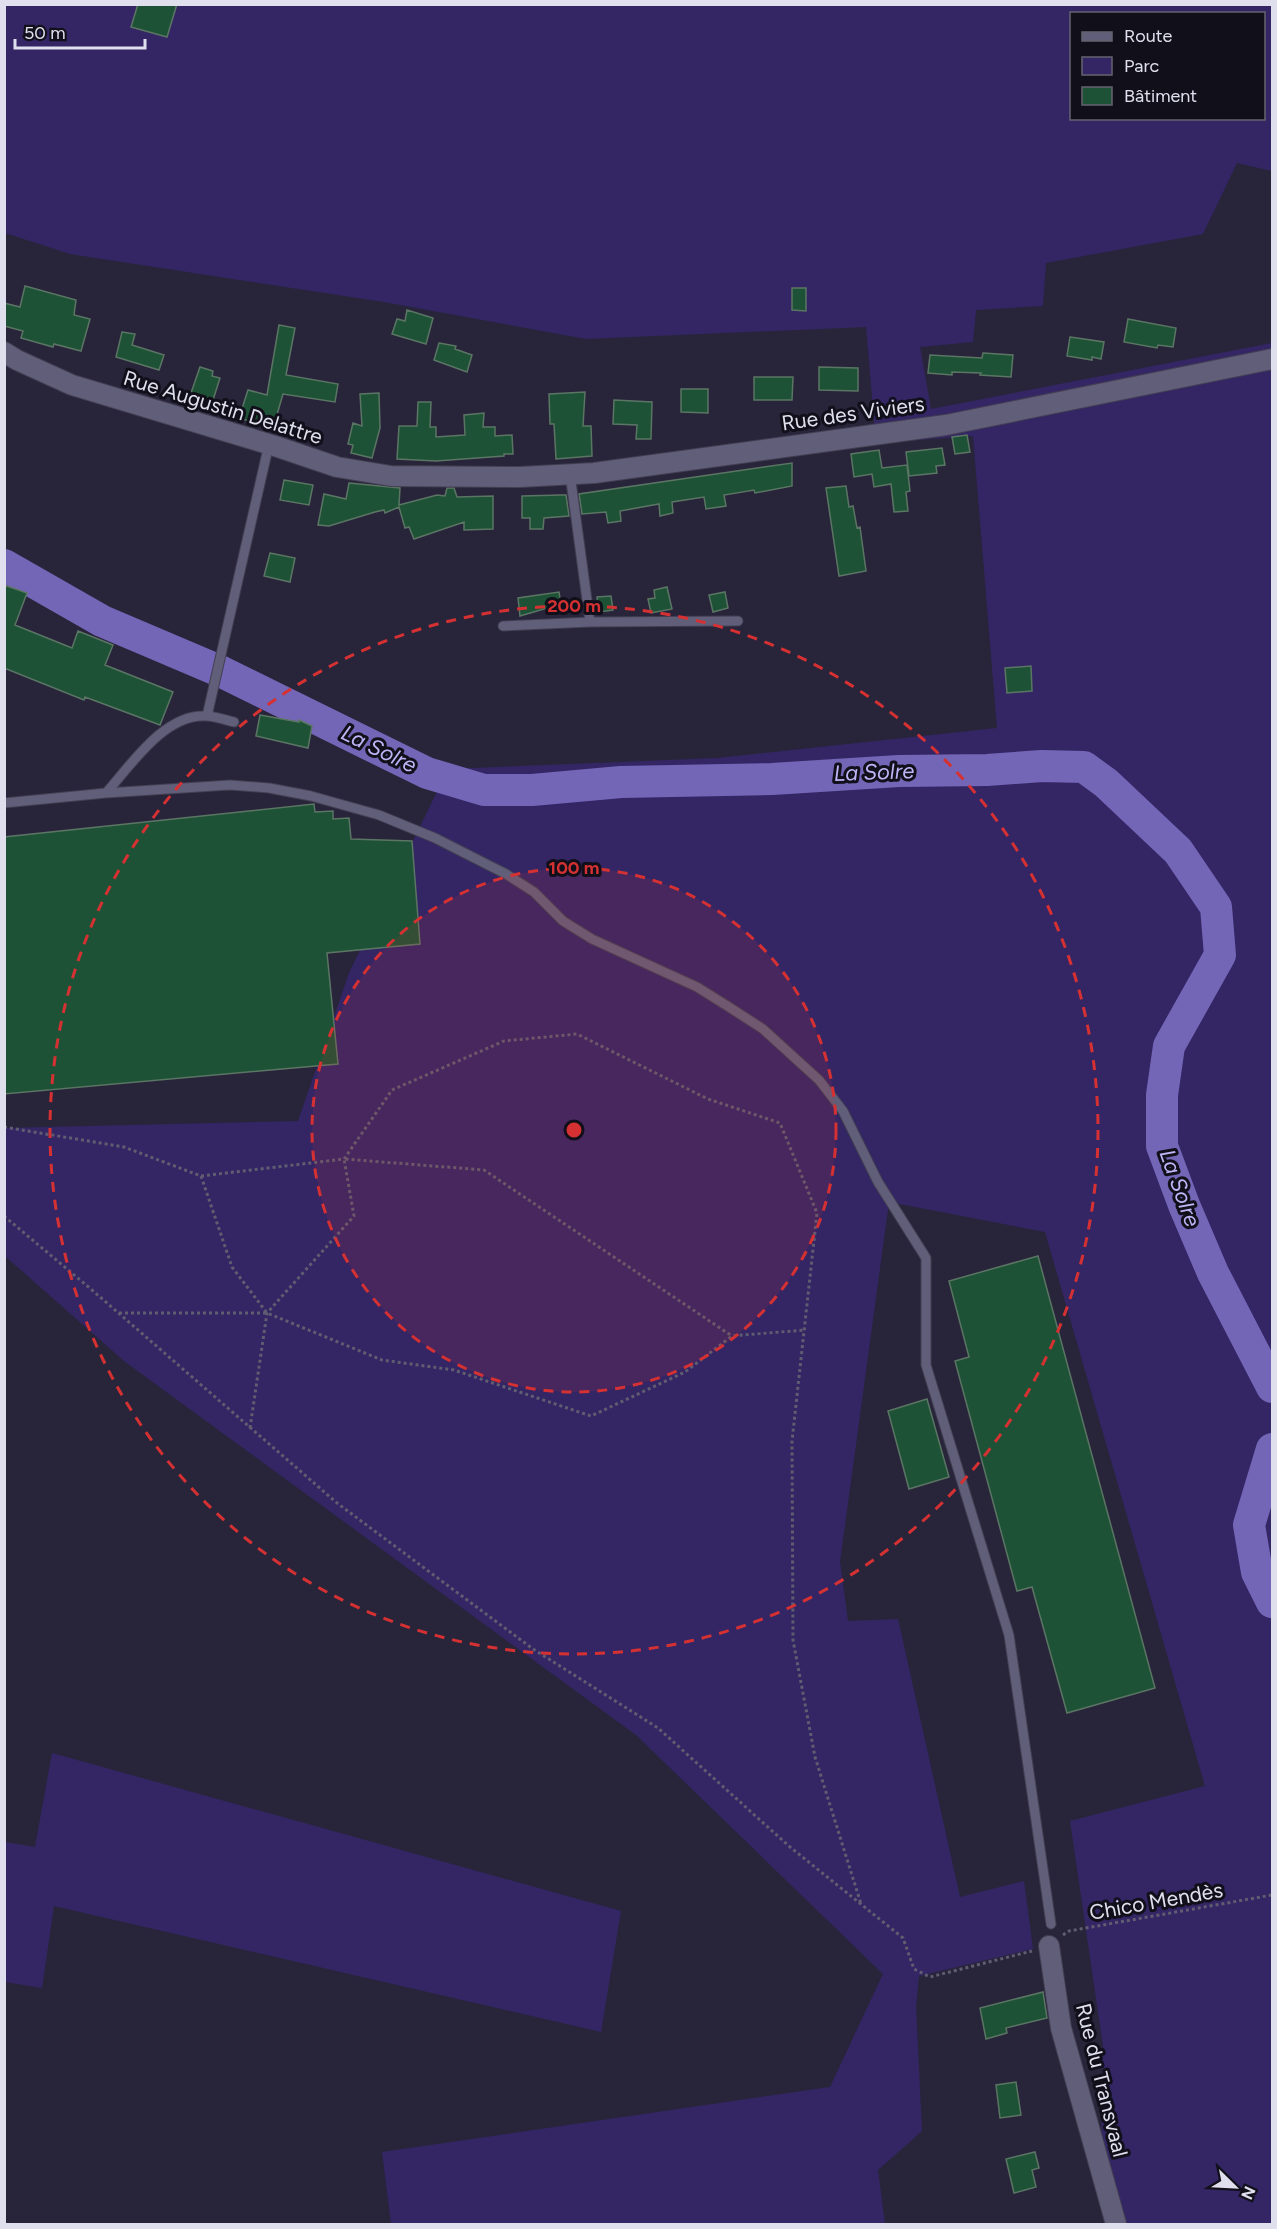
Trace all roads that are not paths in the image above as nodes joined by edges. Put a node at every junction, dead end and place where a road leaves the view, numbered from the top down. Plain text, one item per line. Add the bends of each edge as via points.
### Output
1 (4, 352) edge
2 (1272, 359) edge
3 (268, 444) junction
4 (570, 474) junction
5 (436, 476) joint
6 (738, 621) dead end
7 (590, 622) junction
8 (503, 626) dead end
9 (207, 716) junction
10 (234, 722) dead end
11 (106, 793) junction
12 (4, 803) edge
13 (1051, 1923) dead end
14 (1046, 1947) road end
15 (1116, 2224) edge

1 - 3 street, Rue Augustin Delattre via 72,385
2 - 4 street, Rue des Viviers via 946,425
3 - 5 street, Rue Augustin Delattre via 337,467 391,476
3 - 9 lane
4 - 5 street, Rue des Viviers
4 - 7 lane
6 - 7 lane
7 - 8 lane
9 - 10 lane
9 - 11 lane via 181,720 150,742
11 - 12 lane
11 - 13 lane via 230,785 269,788 406,825 506,874 534,892 563,921 592,939 697,987 763,1029 819,1080 843,1111 878,1182 926,1258 926,1365 1009,1635
14 - 15 street, Rue du Transvaal via 1061,2028

